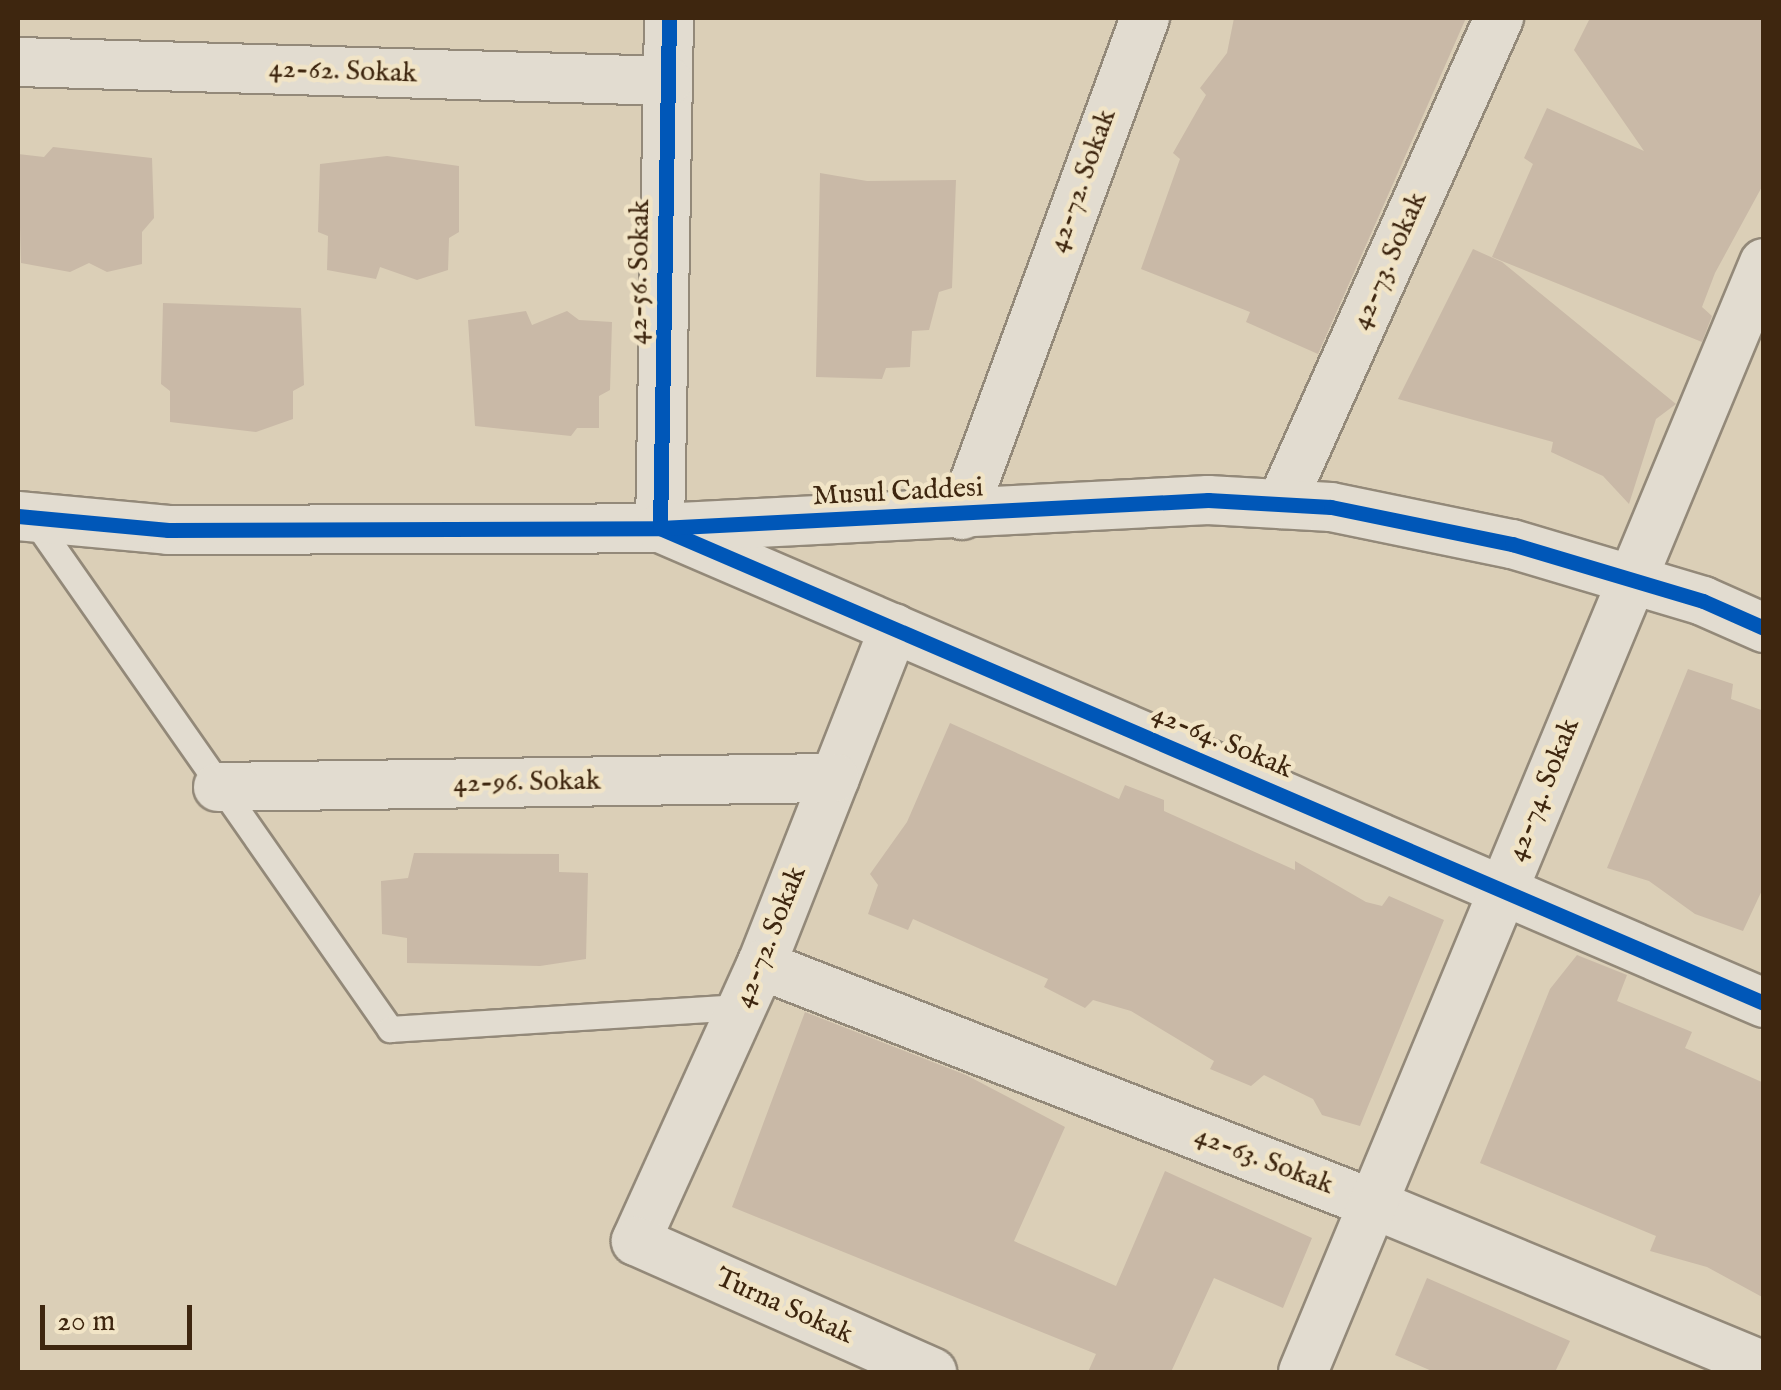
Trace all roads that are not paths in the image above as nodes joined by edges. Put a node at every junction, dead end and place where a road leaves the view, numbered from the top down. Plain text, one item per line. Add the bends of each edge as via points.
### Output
1 (669, 18) edge
2 (1145, 18) edge
3 (1499, 18) edge
4 (18, 62) edge
5 (668, 81) junction
6 (1764, 263) edge
7 (1282, 504) junction
8 (25, 516) edge
9 (962, 516) junction
10 (660, 528) junction
11 (1627, 579) junction
12 (894, 628) junction
13 (1764, 628) edge
14 (835, 778) junction
15 (218, 786) junction
16 (1504, 891) junction
17 (752, 986) junction
18 (1764, 1003) edge
19 (1373, 1204) junction
20 (636, 1241) joint
21 (1764, 1366) edge
22 (932, 1372) edge
23 (1302, 1372) edge

1 - 5 street, 42-56. Sokak
2 - 9 street, 42-72. Sokak
3 - 7 street, 42-73. Sokak
4 - 5 street, 42-62. Sokak
5 - 10 street, 42-56. Sokak
6 - 11 street, 42-74. Sokak
7 - 9 street, Musul Caddesi via 1208,500
7 - 11 street, Musul Caddesi via 1331,507 1512,544
8 - 10 street, Musul Caddesi via 168,530
8 - 15 lane
9 - 10 street, Musul Caddesi
10 - 12 street, 42-64. Sokak
11 - 13 street, Musul Caddesi
11 - 16 street, 42-74. Sokak
12 - 14 street, 42-72. Sokak
12 - 16 street, 42-64. Sokak
14 - 15 street, 42-96. Sokak
14 - 17 street, 42-72. Sokak
15 - 17 lane via 390,1029
16 - 18 street, 42-64. Sokak
16 - 19 street, 42-74. Sokak
17 - 19 street, 42-63. Sokak
17 - 20 street, 42-72. Sokak
19 - 21 street, 42-63. Sokak
19 - 23 street, 42-74. Sokak
20 - 22 street, Turna Sokak

